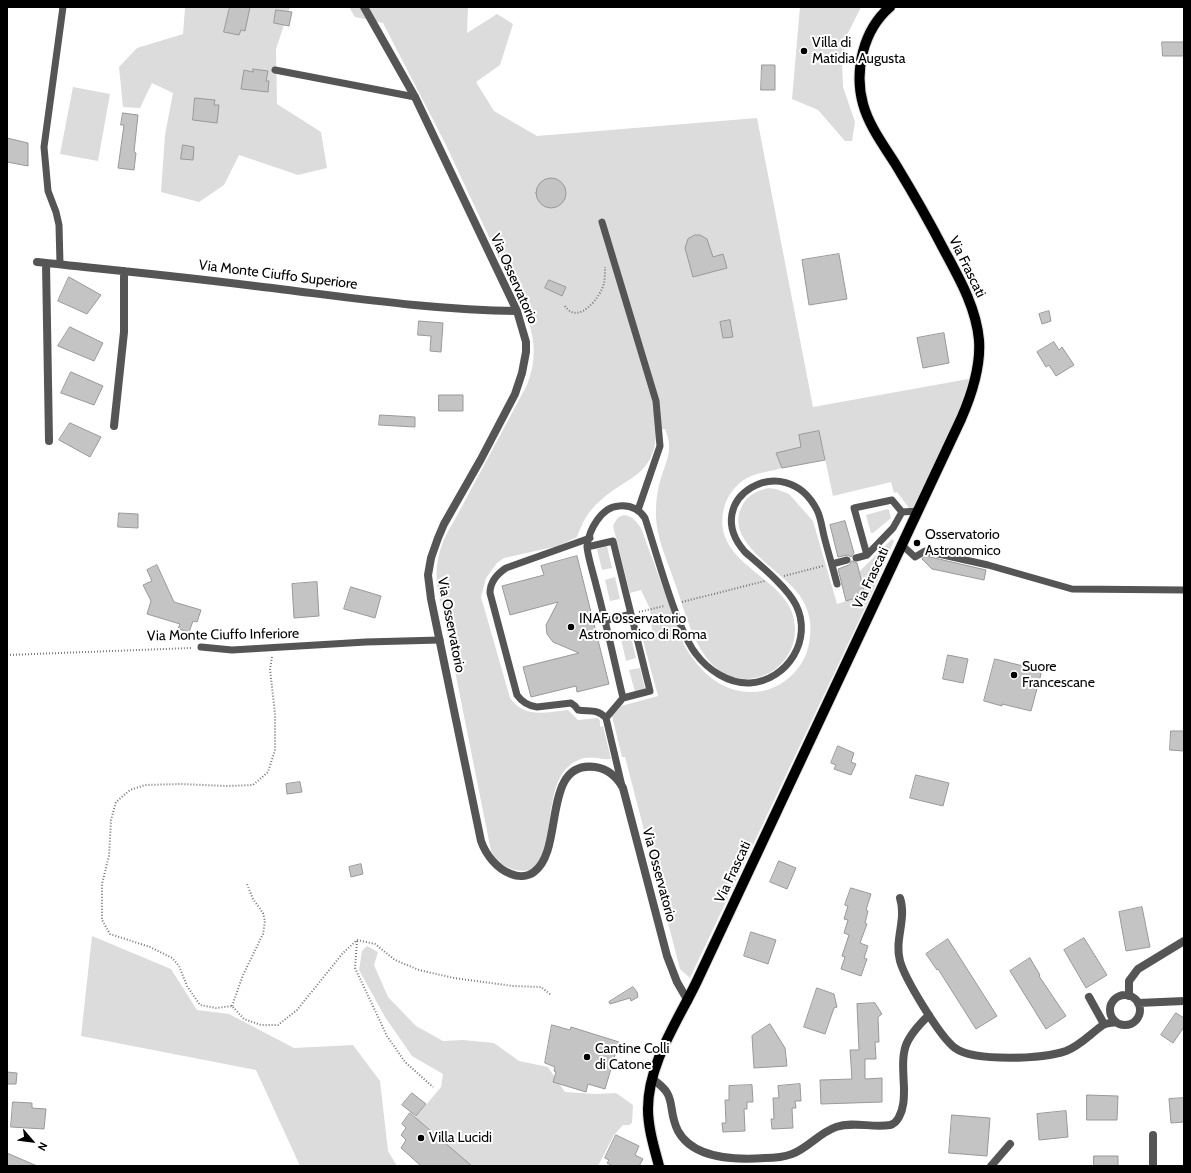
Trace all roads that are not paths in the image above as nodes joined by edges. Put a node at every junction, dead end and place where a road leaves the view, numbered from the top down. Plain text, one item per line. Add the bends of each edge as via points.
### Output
1 (63, 7) edge
2 (364, 7) edge
3 (890, 7) edge
4 (275, 70) dead end
5 (415, 97) junction
6 (602, 222) dead end
7 (37, 262) dead end
8 (46, 263) junction
9 (60, 264) junction
10 (124, 271) junction
11 (516, 311) junction
12 (114, 426) dead end
13 (49, 441) dead end
14 (638, 510) junction
15 (918, 511) junction
16 (902, 512) junction
17 (590, 538) junction
18 (902, 545) junction
19 (587, 547) junction
20 (867, 555) junction
21 (856, 558) dead end
22 (847, 560) dead end
23 (832, 564) junction
24 (837, 584) dead end
25 (1184, 590) edge
26 (630, 614) junction
27 (605, 621) junction
28 (440, 640) junction
29 (201, 647) road end
30 (623, 698) junction
31 (606, 718) junction
32 (623, 788) junction
33 (900, 898) dead end
34 (1184, 941) edge
35 (1129, 996) junction
36 (1089, 998) dead end
37 (688, 1001) junction
38 (1184, 1001) edge
39 (1138, 1003) junction
40 (930, 1015) junction
41 (1115, 1022) junction
42 (1104, 1024) junction
43 (652, 1079) junction
44 (1153, 1135) dead end
45 (1010, 1144) dead end
46 (659, 1166) edge
47 (991, 1166) edge
48 (1152, 1166) edge

1 - 9 lane via 44,147 48,191 59,225
2 - 5 street, Via Osservatorio
3 - 15 main road, Via Frascati via 875,25 860,66 863,105 873,128 920,204 962,284 974,316 979,346 975,378 967,404
4 - 5 lane
5 - 11 street, Via Osservatorio
6 - 14 lane via 656,401 660,446
7 - 8 street, Via Monte Ciuffo Superiore
8 - 9 street, Via Monte Ciuffo Superiore
8 - 13 street
9 - 10 street, Via Monte Ciuffo Superiore
10 - 11 street, Via Monte Ciuffo Superiore via 419,306
10 - 12 street via 124,332
11 - 28 street, Via Osservatorio via 526,342 525,363 519,384 444,524 431,558 428,581
14 - 17 lane via 621,505 609,508 599,516
14 - 23 lane via 645,518 672,604 690,645 707,666 734,681 761,681 779,671 791,660 799,646 801,634 801,621 796,605 786,591 740,546 733,534 732,516 739,498 749,487 780,480 805,492 818,510
15 - 16 lane
15 - 18 main road, Via Frascati
16 - 20 lane via 893,528
16 - 20 lane via 892,500 854,508
17 - 19 lane
17 - 31 lane via 506,568 495,578 490,593 520,698 527,704 537,707 571,704 578,710 600,712
18 - 25 lane via 916,557 925,551 988,565 1072,589
18 - 37 main road, Via Frascati
19 - 26 lane via 612,541
19 - 27 lane
20 - 21 lane
22 - 23 lane
23 - 24 lane
26 - 27 lane
26 - 30 lane via 650,691
27 - 30 lane
28 - 29 lane, Via Monte Ciuffo Inferiore via 232,650
28 - 32 street, Via Osservatorio via 482,841 486,852 498,866 510,874 521,876 532,874 541,866 549,849 561,788 568,776 576,770 590,766 605,769 616,777
30 - 31 lane
31 - 32 lane
32 - 37 street, Via Osservatorio via 666,950 675,976
33 - 40 street via 902,910 898,942 899,959 907,978
34 - 35 street via 1138,969 1129,980
35 - 39 street
35 - 41 street via 1119,997 1112,1003 1110,1013
36 - 42 street
37 - 43 main road, Via Frascati
38 - 39 street
39 - 41 street via 1140,1012 1136,1020 1123,1025
40 - 42 street via 954,1047 969,1055 984,1056 1031,1057 1054,1054 1078,1044
40 - 43 street via 913,1033 904,1049 904,1103 897,1120 890,1125 836,1127 802,1150 784,1156 727,1159 693,1146 683,1139 676,1126 667,1091
41 - 42 street
43 - 46 main road, Via Frascati via 648,1117
44 - 48 street
45 - 47 street

